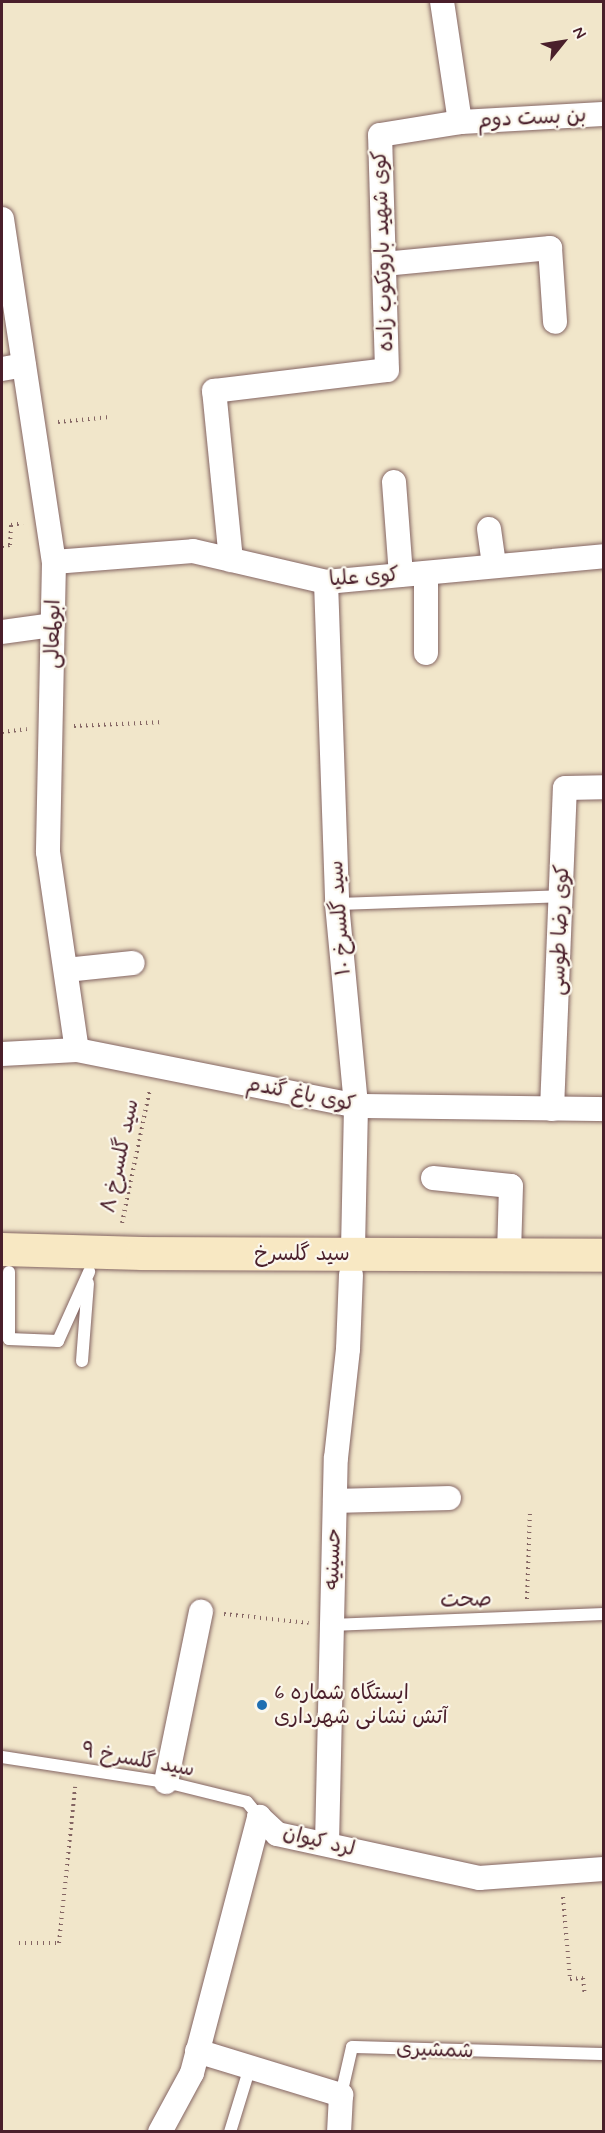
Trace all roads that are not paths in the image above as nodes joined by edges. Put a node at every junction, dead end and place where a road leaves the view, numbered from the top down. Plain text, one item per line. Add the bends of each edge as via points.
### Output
1 (442, 2) edge
2 (603, 114) edge
3 (460, 122) junction
4 (2, 219) edge
5 (384, 264) junction
6 (555, 322) dead end
7 (13, 367) edge
8 (394, 482) dead end
9 (489, 529) dead end
10 (603, 556) edge
11 (231, 560) junction
12 (54, 562) junction
13 (494, 566) junction
14 (426, 573) junction
15 (401, 575) junction
16 (326, 582) junction
17 (53, 625) junction
18 (2, 632) edge
19 (426, 653) dead end
20 (603, 787) edge
21 (561, 896) junction
22 (337, 904) junction
23 (133, 963) dead end
24 (66, 970) junction
25 (77, 1050) junction
26 (2, 1054) edge
27 (356, 1106) junction
28 (552, 1109) junction
29 (603, 1109) edge
30 (433, 1178) dead end
31 (509, 1255) junction
32 (603, 1256) edge
33 (98, 1258) junction
34 (6, 1260) edge
35 (352, 1265) junction
36 (603, 1277) edge
37 (82, 1361) dead end
38 (449, 1498) dead end
39 (335, 1501) junction
40 (201, 1612) road end
41 (603, 1614) edge
42 (331, 1625) junction
43 (2, 1757) edge
44 (166, 1782) junction
45 (259, 1818) junction
46 (327, 1844) junction
47 (603, 1869) edge
48 (197, 2051) junction
49 (603, 2054) edge
50 (250, 2067) junction
51 (341, 2095) junction
52 (160, 2132) edge
53 (230, 2132) edge
54 (339, 2132) edge

1 - 3 street
2 - 3 street, بن بست دوم
3 - 5 street, کوی شهید باروتکوب زاده via 380,135
4 - 7 street, ابولمعالی
5 - 6 street via 550,248
5 - 11 street, کوی شهید باروتکوب زاده via 387,370 214,391
7 - 12 street, ابولمعالی via 33,425
8 - 15 street
9 - 13 street
10 - 13 street, کوی علیا
11 - 12 street, کوی علیا via 193,551
11 - 16 street, کوی علیا
12 - 17 street, ابولمعالی
13 - 14 street, کوی علیا
14 - 15 street, کوی علیا
14 - 19 street
15 - 16 street, کوی علیا
16 - 22 street, سید گلسرخ ۱۰
17 - 18 street
17 - 24 street, ابولمعالی via 48,852
20 - 21 street, کوی رضا طوسی via 565,789
21 - 22 lane
21 - 28 street, کوی رضا طوسی
22 - 27 street, سید گلسرخ ۱۰
23 - 24 street
24 - 25 street, ابولمعالی
25 - 26 street, کوی باغ گندم
25 - 27 street, کوی باغ گندم
27 - 28 street, کوی باغ گندم
27 - 35 street, سید گلسرخ ۱۰
28 - 29 street, کوی باغ گندم
30 - 31 street via 511,1186
31 - 32 main road, سید گلسرخ
31 - 35 main road, سید گلسرخ
33 - 34 main road, سید گلسرخ
33 - 34 lane via 58,1341 9,1339
33 - 35 main road, سید گلسرخ
33 - 37 lane
35 - 36 main road, سید گلسرخ
35 - 39 street, حسینیه
38 - 39 street
39 - 42 street, حسینیه
40 - 44 street
41 - 42 lane, صحت
42 - 46 street, حسینیه
43 - 44 lane, سید گلسرخ ۹
44 - 45 lane, سید گلسرخ ۹ via 248,1802
45 - 46 street, لرد کیوان via 277,1834
45 - 48 street, لرد کیوان
46 - 47 street, لرد کیوان via 479,1878
48 - 50 street
48 - 52 street, لرد کیوان via 192,2073
49 - 51 lane, شمشیری via 352,2047
50 - 51 street
50 - 53 lane
51 - 54 street, شمشیری

